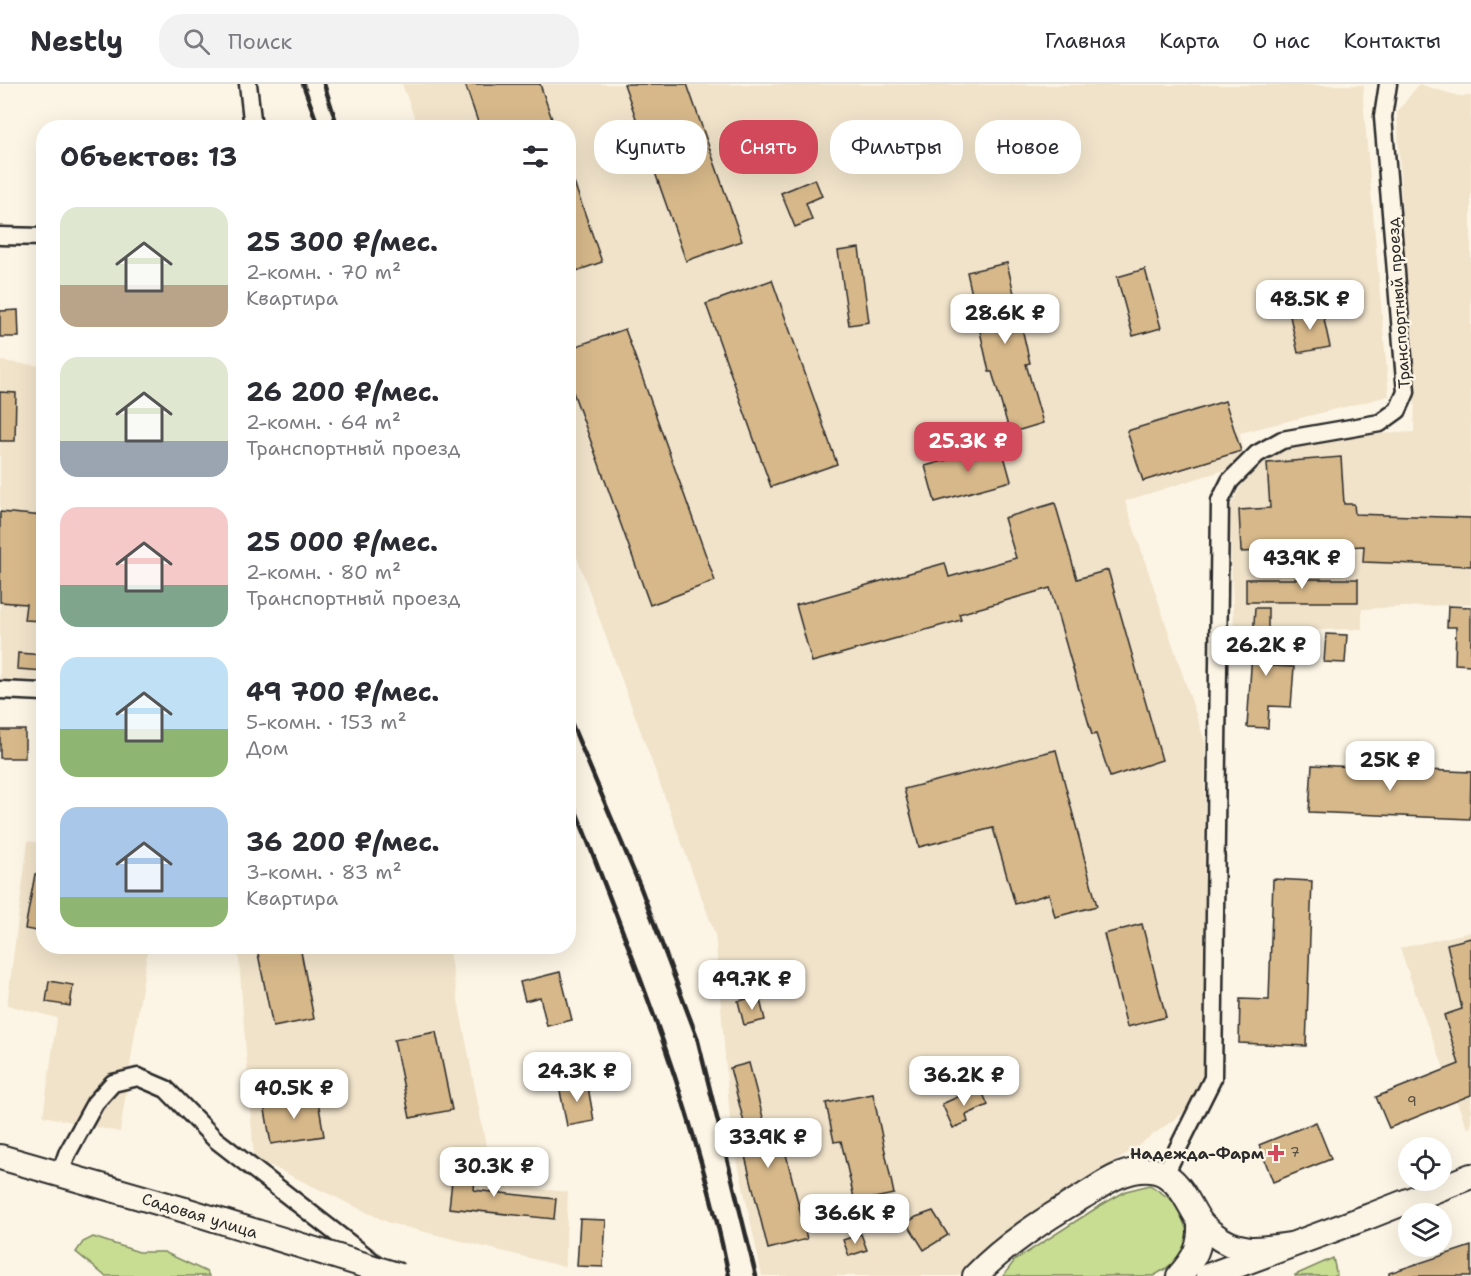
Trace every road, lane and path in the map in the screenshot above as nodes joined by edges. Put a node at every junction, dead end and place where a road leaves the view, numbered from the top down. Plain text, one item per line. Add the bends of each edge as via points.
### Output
1 (248, 84) edge
2 (1388, 84) edge
3 (253, 120) edge
4 (0, 236) edge
5 (36, 237) edge
6 (0, 690) edge
7 (36, 692) edge
8 (0, 1157) edge
9 (60, 1174) junction
10 (1165, 1174) junction
11 (1471, 1176) edge
12 (1200, 1223) junction
13 (1290, 1245) junction
14 (392, 1276) edge
15 (400, 1276) edge
16 (975, 1276) edge
17 (1179, 1276) edge
18 (1208, 1276) edge
19 (1253, 1276) edge

1 - 3 street
2 - 10 street, Транспортный проезд via 1383,117 1406,392 1398,410 1380,423 1282,440 1265,449 1230,481 1220,501 1213,1078
4 - 5 street
6 - 7 street
8 - 9 main road, Садовая улица
9 - 14 street via 95,1104 112,1083 138,1077 166,1089 215,1139
9 - 15 main road, Садовая улица, bridge
10 - 12 main road via 1187,1198
10 - 16 main road via 1138,1170 1117,1176 1033,1228
11 - 13 main road
12 - 13 main road via 1239,1248
12 - 17 main road via 1197,1253
13 - 18 main road
13 - 19 main road

